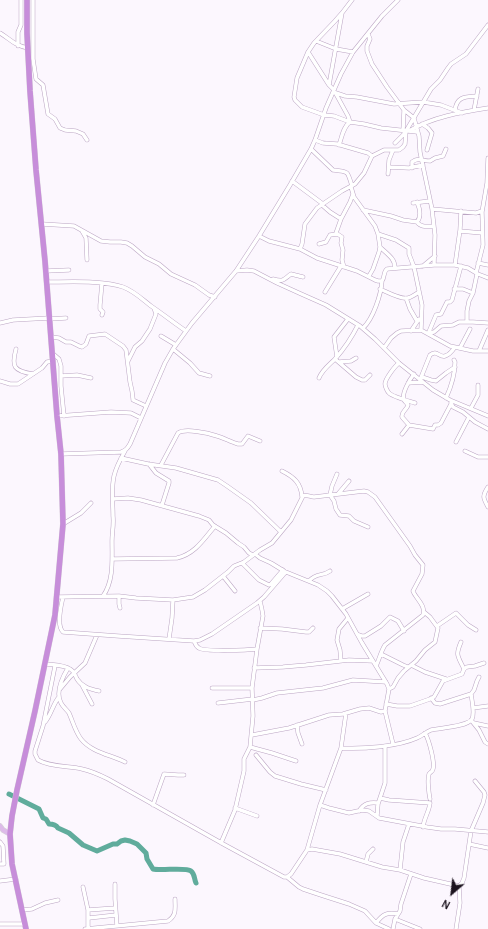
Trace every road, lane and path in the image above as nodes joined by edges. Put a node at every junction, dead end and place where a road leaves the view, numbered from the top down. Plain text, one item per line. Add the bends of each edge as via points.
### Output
1 (21, 0) edge
2 (27, 0) edge
3 (33, 0) edge
4 (352, 0) edge
5 (398, 0) edge
6 (342, 13) junction
7 (488, 25) edge
8 (0, 33) edge
9 (368, 34) junction
10 (316, 41) junction
11 (18, 46) junction
12 (28, 48) junction
13 (336, 48) junction
14 (308, 52) junction
15 (353, 52) junction
16 (329, 85) junction
17 (478, 89) dead end
18 (334, 92) junction
19 (477, 96) junction
20 (423, 102) junction
21 (399, 104) junction
22 (488, 108) edge
23 (404, 110) junction
24 (455, 110) junction
25 (474, 110) junction
26 (462, 113) junction
27 (324, 115) junction
28 (414, 118) junction
29 (350, 122) junction
30 (422, 124) junction
31 (416, 126) junction
32 (406, 131) junction
33 (417, 132) junction
34 (87, 140) dead end
35 (315, 140) junction
36 (395, 143) dead end
37 (339, 145) junction
38 (311, 149) junction
39 (446, 149) dead end
40 (393, 150) junction
41 (428, 150) dead end
42 (372, 156) junction
43 (488, 158) edge
44 (421, 159) junction
45 (423, 165) junction
46 (388, 167) junction
47 (412, 168) junction
48 (388, 174) dead end
49 (292, 181) junction
50 (487, 183) edge
51 (351, 186) junction
52 (353, 194) junction
53 (430, 201) junction
54 (322, 205) junction
55 (432, 209) junction
56 (363, 210) junction
57 (461, 211) junction
58 (482, 211) junction
59 (341, 219) junction
60 (417, 222) junction
61 (42, 224) junction
62 (434, 226) junction
63 (81, 230) junction
64 (460, 231) junction
65 (482, 233) junction
66 (336, 234) junction
67 (378, 234) junction
68 (259, 236) junction
69 (319, 244) dead end
70 (380, 247) junction
71 (300, 249) junction
72 (435, 256) junction
73 (87, 260) dead end
74 (478, 263) junction
75 (434, 265) junction
76 (455, 265) junction
77 (488, 265) edge
78 (342, 266) junction
79 (461, 266) junction
80 (414, 267) junction
81 (422, 267) junction
82 (394, 268) junction
83 (69, 270) dead end
84 (46, 271) junction
85 (236, 271) junction
86 (476, 273) junction
87 (369, 276) junction
88 (302, 277) dead end
89 (488, 278) edge
90 (272, 280) junction
91 (382, 281) junction
92 (47, 282) junction
93 (102, 283) junction
94 (380, 289) junction
95 (454, 289) junction
96 (325, 292) dead end
97 (420, 292) junction
98 (473, 294) junction
99 (215, 296) junction
100 (406, 298) junction
101 (154, 308) junction
102 (421, 315) junction
103 (102, 316) dead end
104 (66, 318) dead end
105 (49, 319) junction
106 (348, 319) junction
107 (418, 321) junction
108 (467, 322) junction
109 (0, 323) edge
110 (488, 323) edge
111 (358, 325) junction
112 (363, 328) junction
113 (470, 329) dead end
114 (421, 330) junction
115 (488, 330) edge
116 (186, 331) junction
117 (411, 331) junction
118 (428, 334) junction
119 (161, 336) dead end
120 (51, 337) junction
121 (176, 345) junction
122 (455, 347) junction
123 (384, 348) junction
124 (460, 348) junction
125 (16, 349) dead end
126 (173, 349) junction
127 (479, 351) junction
128 (488, 351) edge
129 (52, 353) junction
130 (336, 358) junction
131 (356, 358) dead end
132 (454, 360) dead end
133 (53, 361) junction
134 (127, 362) junction
135 (339, 362) junction
136 (399, 363) junction
137 (455, 367) junction
138 (33, 374) junction
139 (414, 374) junction
140 (370, 375) dead end
141 (62, 376) junction
142 (210, 376) dead end
143 (91, 378) dead end
144 (319, 378) dead end
145 (422, 379) junction
146 (0, 381) edge
147 (408, 383) junction
148 (478, 385) dead end
149 (446, 398) junction
150 (403, 399) junction
151 (451, 402) junction
152 (415, 403) dead end
153 (146, 406) junction
154 (471, 408) junction
155 (57, 416) junction
156 (64, 416) junction
157 (488, 416) edge
158 (469, 417) junction
159 (141, 418) junction
160 (409, 425) junction
161 (488, 429) edge
162 (402, 434) dead end
163 (260, 441) dead end
164 (456, 442) dead end
165 (125, 450) junction
166 (465, 451) dead end
167 (61, 454) junction
168 (488, 457) edge
169 (121, 458) junction
170 (149, 464) junction
171 (161, 465) junction
172 (282, 471) dead end
173 (337, 474) dead end
174 (349, 481) dead end
175 (488, 487) edge
176 (338, 494) junction
177 (330, 495) junction
178 (302, 498) junction
179 (113, 499) junction
180 (91, 503) dead end
181 (162, 505) junction
182 (488, 507) edge
183 (63, 524) junction
184 (215, 526) junction
185 (368, 527) dead end
186 (281, 532) junction
187 (254, 555) junction
188 (112, 559) junction
189 (242, 563) junction
190 (284, 571) junction
191 (330, 571) dead end
192 (223, 576) junction
193 (309, 581) junction
194 (108, 588) junction
195 (235, 591) dead end
196 (368, 594) dead end
197 (103, 596) junction
198 (113, 596) junction
199 (119, 596) junction
200 (60, 597) junction
201 (173, 600) junction
202 (260, 601) junction
203 (120, 608) dead end
204 (342, 609) junction
205 (424, 612) junction
206 (348, 618) junction
207 (437, 626) junction
208 (260, 628) junction
209 (313, 628) dead end
210 (476, 630) dead end
211 (404, 631) junction
212 (357, 634) junction
213 (97, 635) junction
214 (169, 639) junction
215 (194, 641) junction
216 (461, 642) dead end
217 (257, 649) junction
218 (381, 654) junction
219 (341, 661) junction
220 (373, 661) junction
221 (46, 664) junction
222 (484, 664) dead end
223 (55, 666) junction
224 (376, 666) junction
225 (410, 666) junction
226 (69, 668) junction
227 (80, 668) junction
228 (254, 668) junction
229 (464, 669) junction
230 (74, 673) junction
231 (479, 677) dead end
232 (447, 679) junction
233 (386, 682) junction
234 (82, 685) junction
235 (212, 688) dead end
236 (252, 688) junction
237 (389, 689) junction
238 (98, 690) dead end
239 (59, 692) junction
240 (471, 694) junction
241 (59, 697) junction
242 (431, 698) junction
243 (253, 699) junction
244 (218, 703) dead end
245 (92, 704) dead end
246 (386, 704) junction
247 (488, 706) edge
248 (473, 708) junction
249 (385, 711) junction
250 (346, 713) junction
251 (472, 722) junction
252 (44, 723) junction
253 (297, 725) junction
254 (488, 726) edge
255 (425, 733) junction
256 (252, 735) junction
257 (302, 744) dead end
258 (393, 744) junction
259 (488, 744) edge
260 (385, 746) junction
261 (250, 747) junction
262 (341, 748) junction
263 (256, 755) dead end
264 (296, 761) dead end
265 (125, 762) dead end
266 (184, 774) dead end
267 (475, 781) dead end
268 (326, 790) junction
269 (380, 798) junction
270 (430, 799) dead end
271 (378, 803) junction
272 (153, 805) junction
273 (320, 805) junction
274 (235, 808) junction
275 (359, 811) junction
276 (258, 816) dead end
277 (377, 816) junction
278 (409, 824) junction
279 (0, 826) edge
280 (423, 827) junction
281 (471, 831) junction
282 (488, 832) edge
283 (10, 834) junction
284 (0, 842) edge
285 (221, 843) junction
286 (469, 844) junction
287 (488, 848) edge
288 (373, 849) dead end
289 (307, 850) junction
290 (366, 862) junction
291 (0, 864) edge
292 (400, 870) junction
293 (411, 874) junction
294 (287, 877) junction
295 (16, 879) junction
296 (0, 881) edge
297 (115, 884) dead end
298 (459, 886) junction
299 (83, 887) dead end
300 (175, 899) dead end
301 (58, 900) dead end
302 (116, 908) junction
303 (22, 910) junction
304 (88, 910) junction
305 (398, 914) junction
306 (116, 915) junction
307 (89, 918) junction
308 (395, 919) junction
309 (146, 923) junction
310 (376, 923) junction
311 (0, 924) edge
312 (25, 926) edge
313 (117, 926) junction
314 (85, 929) edge
315 (88, 929) edge
316 (93, 929) edge
317 (146, 929) edge
318 (389, 929) edge
319 (393, 929) edge
320 (420, 929) edge
321 (456, 929) edge

1 - 11 street
2 - 12 highway
3 - 34 street via 34,75 44,86 48,114 55,119 60,128 83,134
4 - 6 street
5 - 9 street
6 - 10 street
6 - 13 street
7 - 20 street via 466,54 451,64
8 - 11 street
9 - 15 street
9 - 21 street via 370,39 367,51 372,64
10 - 13 street
10 - 14 street
11 - 12 street
12 - 61 highway
13 - 15 street
13 - 16 street
14 - 16 street
14 - 27 street via 297,78 294,97 301,106
15 - 18 street
16 - 18 street
17 - 19 street
18 - 21 street via 350,97
18 - 27 street
18 - 29 street
19 - 24 street via 459,100
19 - 25 street
20 - 21 street
20 - 24 street
20 - 28 street
21 - 23 street
22 - 25 street
23 - 28 street
23 - 32 street
24 - 26 street
25 - 26 street
26 - 30 street
27 - 29 street
27 - 35 street
28 - 31 street
28 - 32 street
29 - 32 street
29 - 37 street
30 - 31 street
30 - 41 street via 432,133
31 - 32 street
31 - 33 street
32 - 33 street
32 - 36 street
32 - 40 street via 403,146 399,150
33 - 44 street
35 - 37 street
35 - 38 street
37 - 42 street
38 - 49 street
38 - 51 street via 333,170 347,172
39 - 44 street via 443,156 430,161
40 - 42 street via 384,150
40 - 46 street
42 - 51 street via 364,174
43 - 50 street
44 - 45 street
44 - 47 street via 413,161
45 - 47 street
45 - 53 street
46 - 47 street
46 - 48 street
49 - 54 street
49 - 68 street
50 - 58 street
51 - 52 street
51 - 54 street
52 - 56 street
52 - 59 street
53 - 55 street
53 - 60 street via 415,203 420,212
54 - 59 street
54 - 71 street via 306,223
55 - 57 street
55 - 62 street
56 - 60 street
56 - 67 street
57 - 58 street
57 - 64 street
58 - 65 street
59 - 66 street
60 - 62 street via 421,226
61 - 63 street via 74,226
61 - 84 highway
62 - 72 street
63 - 73 street via 86,238
63 - 99 street via 101,241 123,242 132,246 171,274
64 - 65 street
64 - 76 street
65 - 74 street
66 - 69 street via 330,235 326,242
66 - 78 street via 342,237
67 - 70 street
67 - 80 street via 409,248
68 - 71 street via 268,241
68 - 85 street
70 - 82 street via 393,259
70 - 87 street
71 - 78 street
72 - 75 street
72 - 81 street
74 - 77 street
74 - 86 street
75 - 76 street
75 - 81 street
76 - 79 street
78 - 87 street
78 - 96 street
79 - 86 street
79 - 95 street
80 - 81 street
80 - 82 street
80 - 97 street
82 - 91 street via 386,269
83 - 84 street
84 - 92 highway
85 - 90 street via 254,271
85 - 99 street
86 - 89 street
86 - 98 street
87 - 91 street via 378,282
88 - 90 street via 292,274 280,281
90 - 106 street via 317,300
91 - 94 street
92 - 93 street
92 - 105 highway
93 - 101 street via 129,289
93 - 103 street
94 - 100 street
94 - 112 street via 376,304
95 - 98 street via 464,289
95 - 118 street via 452,300 447,302 441,314 436,315
97 - 100 street
97 - 102 street
98 - 108 street via 469,301
99 - 116 street
100 - 107 street
101 - 116 street
101 - 134 street via 156,314 150,329 135,347
102 - 107 street
102 - 114 street
104 - 105 street
105 - 109 street
105 - 120 highway
106 - 111 street
106 - 130 street via 334,337
107 - 117 street
108 - 110 street
108 - 118 street via 442,325
111 - 112 street
111 - 130 street
112 - 123 street
113 - 124 street
114 - 117 street
114 - 118 street
115 - 127 street
116 - 121 street
117 - 123 street via 397,333
118 - 122 street
119 - 121 street
120 - 129 highway
120 - 134 street via 82,347 89,336 105,334 124,347
121 - 126 street
122 - 124 street
122 - 145 street via 445,356 432,353
123 - 136 street
124 - 127 street
125 - 138 street via 15,366 19,371
126 - 142 street via 199,373
126 - 153 street
127 - 128 street
129 - 133 highway
129 - 141 street via 59,359
130 - 135 street
130 - 144 street via 323,370
131 - 135 street
132 - 137 street
133 - 138 street via 47,362
133 - 155 highway
134 - 153 street via 133,400
135 - 140 street via 358,378 365,380
136 - 139 street
136 - 150 street via 385,384 389,393
137 - 145 street via 436,381
137 - 149 street
138 - 146 street via 15,384
139 - 145 street
139 - 147 street
141 - 143 street via 77,375
141 - 156 street
145 - 147 street
145 - 149 street
147 - 150 street
148 - 154 street via 478,395
149 - 151 street
150 - 152 street
150 - 160 street via 408,406 402,417
151 - 154 street
151 - 158 street
151 - 160 street via 441,423 433,429
153 - 159 street
154 - 157 street
155 - 156 street
155 - 167 highway
156 - 159 street via 111,412 132,413
158 - 161 street
158 - 164 street
159 - 165 street
160 - 162 street
163 - 171 street via 248,436 242,444 238,444 217,436 183,431 178,433
165 - 167 street
165 - 169 street
166 - 168 street via 479,458
167 - 183 highway
169 - 170 street
169 - 179 street via 114,475
170 - 171 street
170 - 181 street via 156,473 169,481
171 - 186 street via 218,480 251,503
172 - 178 street via 298,483
173 - 177 street
174 - 176 street
175 - 182 street via 483,497
176 - 177 street
176 - 205 street via 362,491 375,497 423,565 422,574 413,593 423,606
177 - 178 street via 305,495
177 - 185 street via 340,515 349,516
178 - 186 street via 291,520
179 - 181 street via 133,498
179 - 188 street
180 - 183 street
181 - 184 street via 206,518
183 - 200 highway
184 - 187 street
184 - 188 street via 197,547 182,557
186 - 187 street via 272,543
187 - 189 street
187 - 190 street
188 - 194 street
189 - 190 street via 259,580 269,585
189 - 192 street via 234,566
190 - 193 street
190 - 202 street
191 - 193 street via 316,575
192 - 195 street
192 - 201 street via 196,596
193 - 204 street via 327,591
194 - 197 street
194 - 198 street
196 - 204 street
197 - 198 street
197 - 200 street
198 - 199 street
199 - 201 street
199 - 203 street
200 - 213 street via 62,631
200 - 221 highway
201 - 214 street
202 - 208 street via 263,613
202 - 215 street via 212,634
204 - 206 street
205 - 207 street
205 - 211 street
206 - 212 street
206 - 219 street via 339,629 337,640
207 - 210 street via 456,613
207 - 225 street via 435,642
208 - 209 street via 306,632
208 - 217 street
211 - 212 street via 398,621 390,617 365,636
211 - 218 street via 385,645
212 - 220 street
213 - 214 street
213 - 227 street
214 - 215 street
215 - 217 street via 196,646 202,649
216 - 229 street via 457,654
217 - 228 street
218 - 224 street
218 - 225 street
219 - 220 street
219 - 228 street
220 - 224 street
221 - 223 street
221 - 283 highway via 13,807
222 - 229 street
223 - 226 street
223 - 252 street
224 - 233 street
225 - 232 street
225 - 237 street
226 - 227 street
226 - 230 street
226 - 239 street via 61,680
227 - 230 street
228 - 236 street
229 - 232 street via 460,675
230 - 234 street
230 - 239 street
231 - 240 street
232 - 242 street
233 - 237 street
233 - 243 street via 353,680 323,688 277,693
234 - 238 street
234 - 245 street
235 - 236 street
236 - 243 street
237 - 246 street
239 - 241 street
240 - 242 street via 440,704
240 - 248 street
241 - 252 street
241 - 265 street via 83,741 98,751
242 - 246 street via 413,706
243 - 244 street
243 - 256 street
246 - 249 street
247 - 248 street
248 - 251 street
249 - 250 street via 366,708
249 - 258 street
250 - 253 street via 329,715
250 - 262 street
251 - 254 street
251 - 255 street
251 - 259 street
252 - 272 street via 35,751 38,760 95,773
253 - 256 street
253 - 257 street
255 - 258 street via 418,738
255 - 270 street via 429,740 433,763 428,780
256 - 261 street
258 - 260 street
260 - 262 street
260 - 269 street via 385,784
261 - 264 street
261 - 274 street via 244,759 244,771
262 - 268 street
263 - 268 street via 275,776
266 - 272 street via 164,774
267 - 281 street via 485,794
268 - 273 street
269 - 271 street
269 - 280 street via 430,803
271 - 275 street via 371,802
271 - 277 street
272 - 285 street
273 - 275 street via 349,813
273 - 289 street
274 - 276 street
274 - 285 street
275 - 277 street via 369,811
277 - 278 street
278 - 280 street
278 - 292 street via 403,842
279 - 283 main road
280 - 281 street
281 - 282 street
281 - 286 street
283 - 295 highway
284 - 291 street via 3,846 4,864
285 - 294 street
286 - 287 street
286 - 298 street via 464,878
288 - 290 street via 368,854
289 - 290 street via 316,849
289 - 294 street
290 - 292 street
292 - 293 street
293 - 298 street
293 - 305 street
294 - 310 street via 299,887 365,910
295 - 296 street
295 - 303 highway
297 - 302 street
298 - 321 street via 460,902
299 - 304 street
300 - 309 street via 175,912 169,920
301 - 303 street via 32,910
302 - 304 street
302 - 306 street
303 - 312 highway
304 - 307 street
305 - 308 street
305 - 310 street via 388,913
306 - 307 street
306 - 313 street
307 - 315 street
308 - 319 street
308 - 320 street
309 - 313 street
309 - 317 street
310 - 318 street
311 - 312 street
313 - 316 street
314 - 315 street
315 - 316 street

